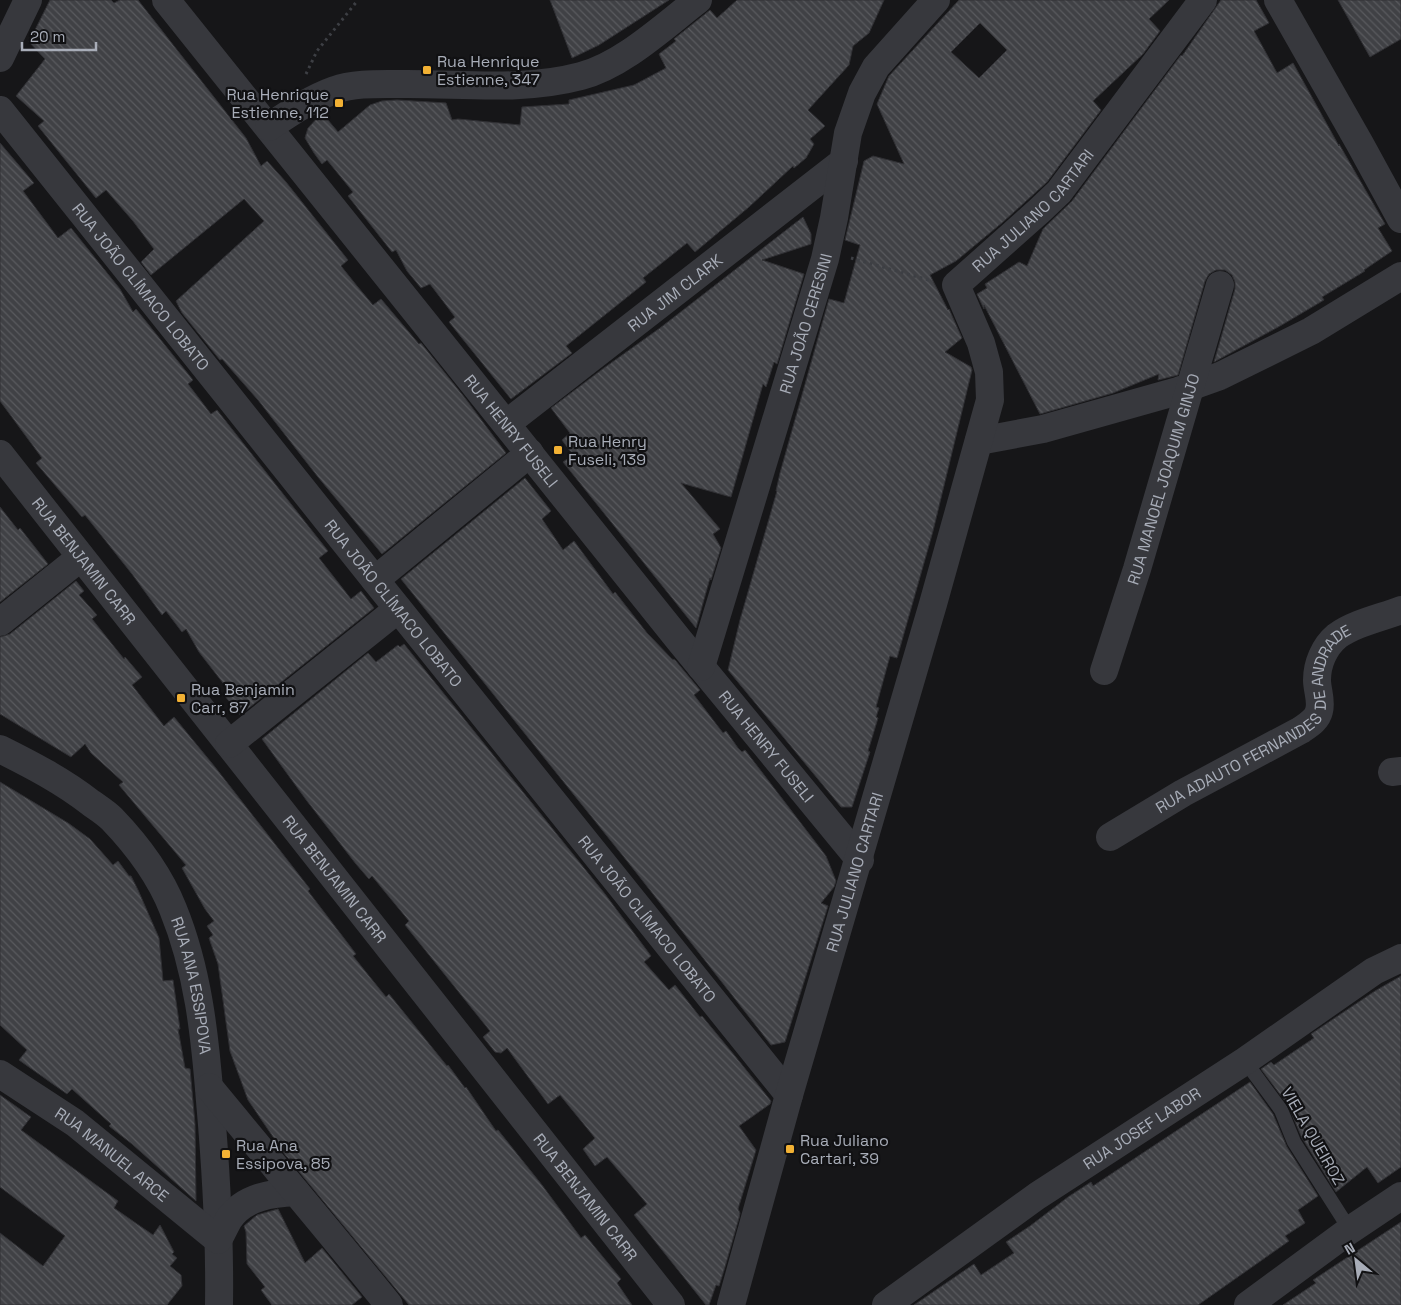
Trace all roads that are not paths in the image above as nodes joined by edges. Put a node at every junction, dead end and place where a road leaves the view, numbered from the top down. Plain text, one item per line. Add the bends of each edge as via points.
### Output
1 (28, 0) edge
2 (166, 0) edge
3 (936, 0) edge
4 (1203, 0) edge
5 (1278, 0) edge
6 (692, 2) edge
7 (0, 58) edge
8 (0, 110) edge
9 (269, 127) junction
10 (844, 161) junction
11 (1401, 219) edge
12 (1401, 276) edge
13 (1220, 285) dead end
14 (1191, 387) junction
15 (506, 424) junction
16 (979, 441) junction
17 (530, 453) junction
18 (0, 454) edge
19 (81, 557) junction
20 (375, 580) junction
21 (398, 609) junction
22 (1401, 610) edge
23 (0, 622) edge
24 (701, 667) junction
25 (1104, 671) dead end
26 (229, 744) junction
27 (0, 749) edge
28 (1110, 837) dead end
29 (860, 860) junction
30 (1401, 958) edge
31 (1245, 1061) junction
32 (0, 1074) edge
33 (209, 1087) junction
34 (789, 1095) junction
35 (296, 1192) junction
36 (1401, 1196) edge
37 (1350, 1230) junction
38 (218, 1240) junction
39 (218, 1305) edge
40 (389, 1305) edge
41 (671, 1305) edge
42 (731, 1305) edge
43 (886, 1305) edge
44 (1248, 1305) edge

1 - 7 street
2 - 9 street, RUA HENRY FUSELI
3 - 10 street, RUA JOÃO CERESINI via 876,67 862,93 848,133
4 - 16 street, RUA JULIANO CARTARI via 1059,192 956,285 981,343 989,372 990,400
5 - 11 street
6 - 9 street via 640,45 608,66 582,76 512,86 422,83 336,89 302,104
8 - 20 street, RUA JOÃO CLÍMACO LOBATO
9 - 15 street, RUA HENRY FUSELI
10 - 15 street, RUA JIM CLARK
10 - 24 street, RUA JOÃO CERESINI via 827,251
12 - 14 street via 1311,331
13 - 14 street, RUA MANOEL JOAQUIM GINJO
14 - 16 street via 1043,428
14 - 25 street, RUA MANOEL JOAQUIM GINJO
15 - 17 street, RUA HENRY FUSELI
16 - 29 street, RUA JULIANO CARTARI
17 - 20 street
17 - 24 street, RUA HENRY FUSELI
18 - 19 street, RUA BENJAMIN CARR
19 - 23 street
19 - 26 street, RUA BENJAMIN CARR
20 - 21 street, RUA JOÃO CLÍMACO LOBATO
21 - 26 street
21 - 34 street, RUA JOÃO CLÍMACO LOBATO
22 - 28 street, RUA ADAUTO FERNANDES DE ANDRADE via 1350,628 1336,637 1324,651 1317,680 1319,711 1314,720
24 - 29 street, RUA HENRY FUSELI
26 - 41 street, RUA BENJAMIN CARR
27 - 33 street, RUA ANA ESSIPOVA via 74,790 110,817 160,881 188,951 198,997
29 - 34 street, RUA JULIANO CARTARI
30 - 31 street, RUA JOSEF LABOR via 1374,971
31 - 37 lane, VIELA QUEIROZ via 1281,1110 1294,1142
31 - 43 street, RUA JOSEF LABOR via 1038,1196
32 - 38 street, RUA MANUEL ARCE via 75,1123
33 - 35 street
33 - 38 street, RUA ANA ESSIPOVA via 216,1161
34 - 42 street, RUA JULIANO CARTARI
35 - 38 street via 261,1197 242,1206 230,1218
35 - 40 street
36 - 37 street
37 - 44 street
38 - 39 street, RUA ANA ESSIPOVA

